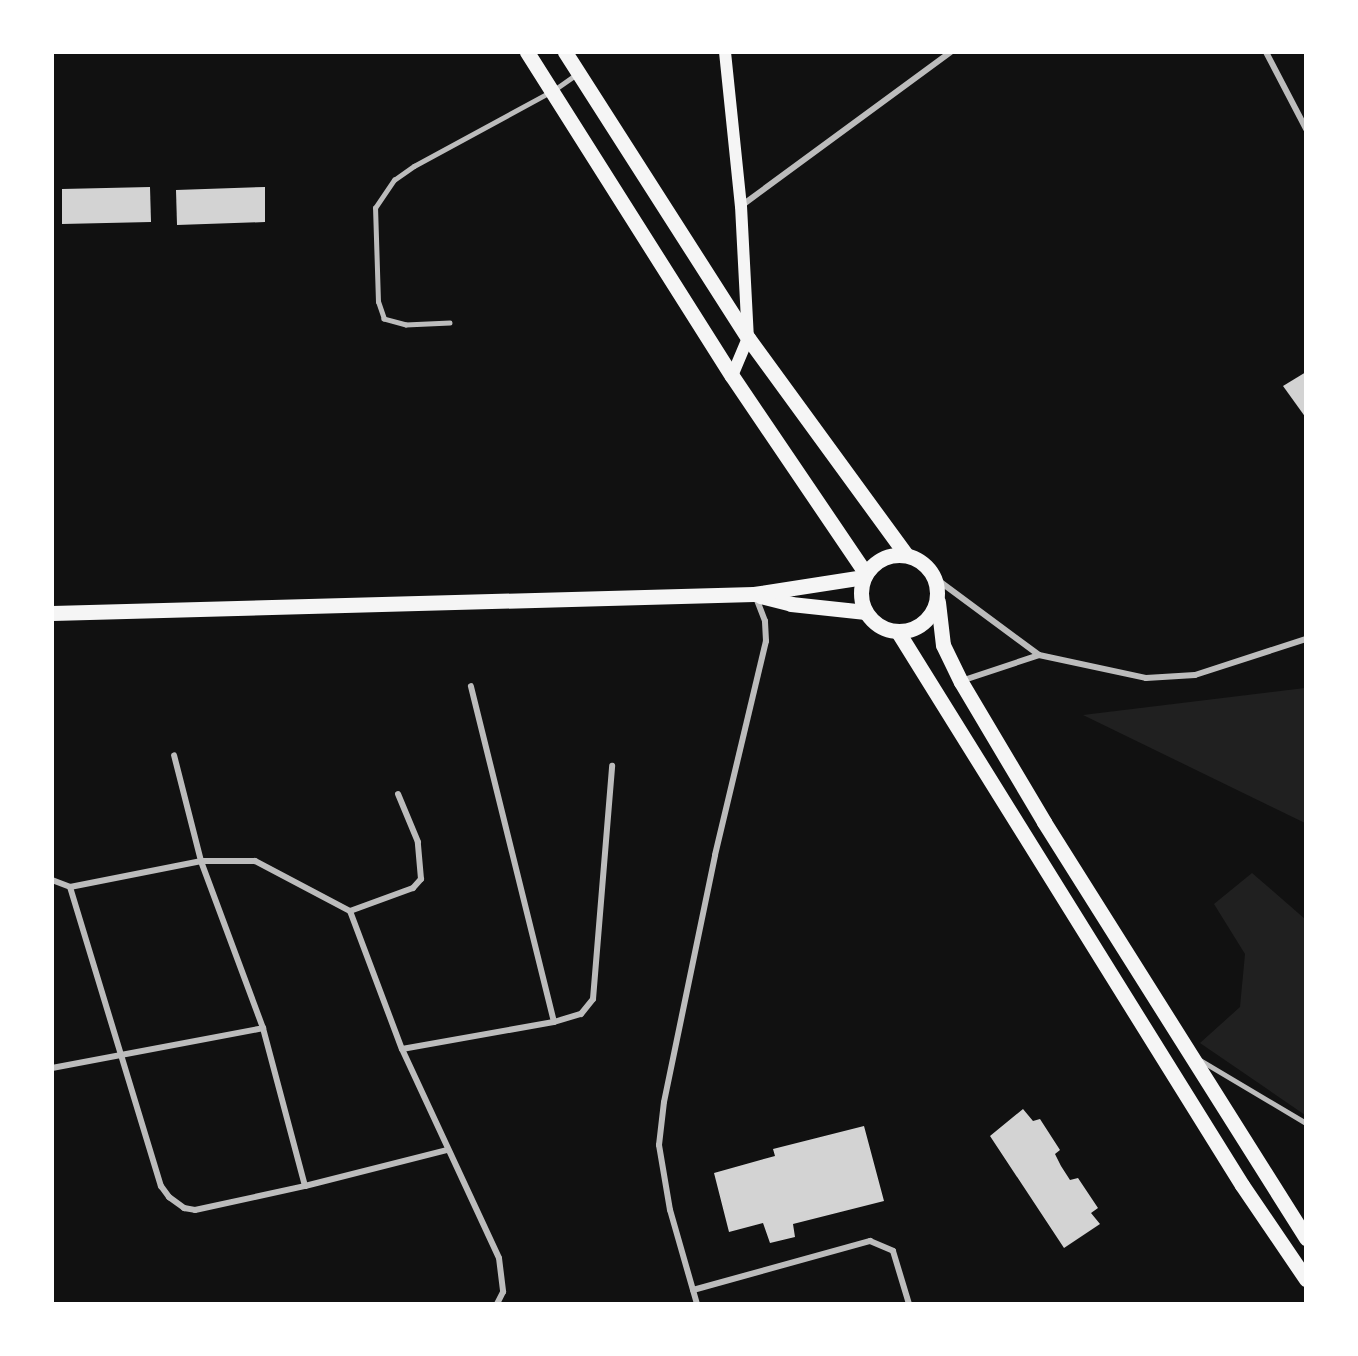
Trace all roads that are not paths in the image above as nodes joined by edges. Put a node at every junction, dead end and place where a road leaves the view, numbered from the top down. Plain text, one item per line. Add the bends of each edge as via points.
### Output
1 (527, 52) edge
2 (565, 52) edge
3 (725, 52) edge
4 (951, 52) edge
5 (1266, 52) edge
6 (578, 72) junction
7 (554, 90) junction
8 (1305, 129) edge
9 (741, 206) junction
10 (450, 323) dead end
11 (748, 338) junction
12 (732, 376) junction
13 (906, 555) junction
14 (865, 575) junction
15 (935, 578) junction
16 (754, 594) junction
17 (938, 602) junction
18 (866, 612) junction
19 (52, 614) edge
20 (898, 632) junction
21 (1305, 639) edge
22 (1040, 655) junction
23 (961, 681) junction
24 (471, 686) dead end
25 (174, 755) dead end
26 (612, 766) dead end
27 (398, 794) dead end
28 (201, 861) junction
29 (52, 880) edge
30 (70, 887) junction
31 (350, 911) junction
32 (554, 1022) junction
33 (263, 1029) junction
34 (402, 1049) junction
35 (1191, 1054) junction
36 (122, 1058) junction
37 (52, 1068) edge
38 (1305, 1123) edge
39 (447, 1150) junction
40 (305, 1186) junction
41 (1305, 1238) edge
42 (1305, 1279) edge
43 (693, 1290) junction
44 (497, 1304) edge
45 (697, 1304) edge
46 (909, 1304) edge

1 - 7 main road
2 - 6 main road
3 - 9 main road
4 - 9 street
5 - 8 street
6 - 7 lane
6 - 11 main road
7 - 10 lane via 414,166 394,180 375,208 378,302 384,319 406,325
7 - 12 main road
9 - 11 main road
11 - 12 main road
11 - 13 main road
12 - 14 main road
13 - 14 main road via 883,558
13 - 15 main road via 919,559
14 - 16 main road
14 - 18 main road via 861,599
15 - 17 main road
15 - 22 street
16 - 18 main road via 791,604
16 - 19 main road
16 - 43 street via 765,621 766,641 713,866 664,1102 659,1145 670,1210
17 - 20 main road via 921,624
17 - 23 main road via 943,645
18 - 20 main road via 879,625
20 - 42 main road via 1242,1185
21 - 22 street via 1195,675 1156,678
22 - 23 street
23 - 35 main road via 1044,822
24 - 32 street
25 - 28 street
26 - 32 street via 593,999 581,1014
27 - 31 street via 418,842 421,879 413,888
28 - 30 street
28 - 31 street via 255,861
28 - 33 street
29 - 30 street
30 - 36 street
31 - 34 street
32 - 34 street
33 - 36 street
33 - 40 street
34 - 39 street
35 - 38 lane
35 - 41 main road
36 - 37 street
36 - 40 street via 161,1186 176,1204 195,1210
39 - 40 street
39 - 44 street via 499,1258 502,1292
43 - 45 street
43 - 46 street via 870,1241 893,1251

